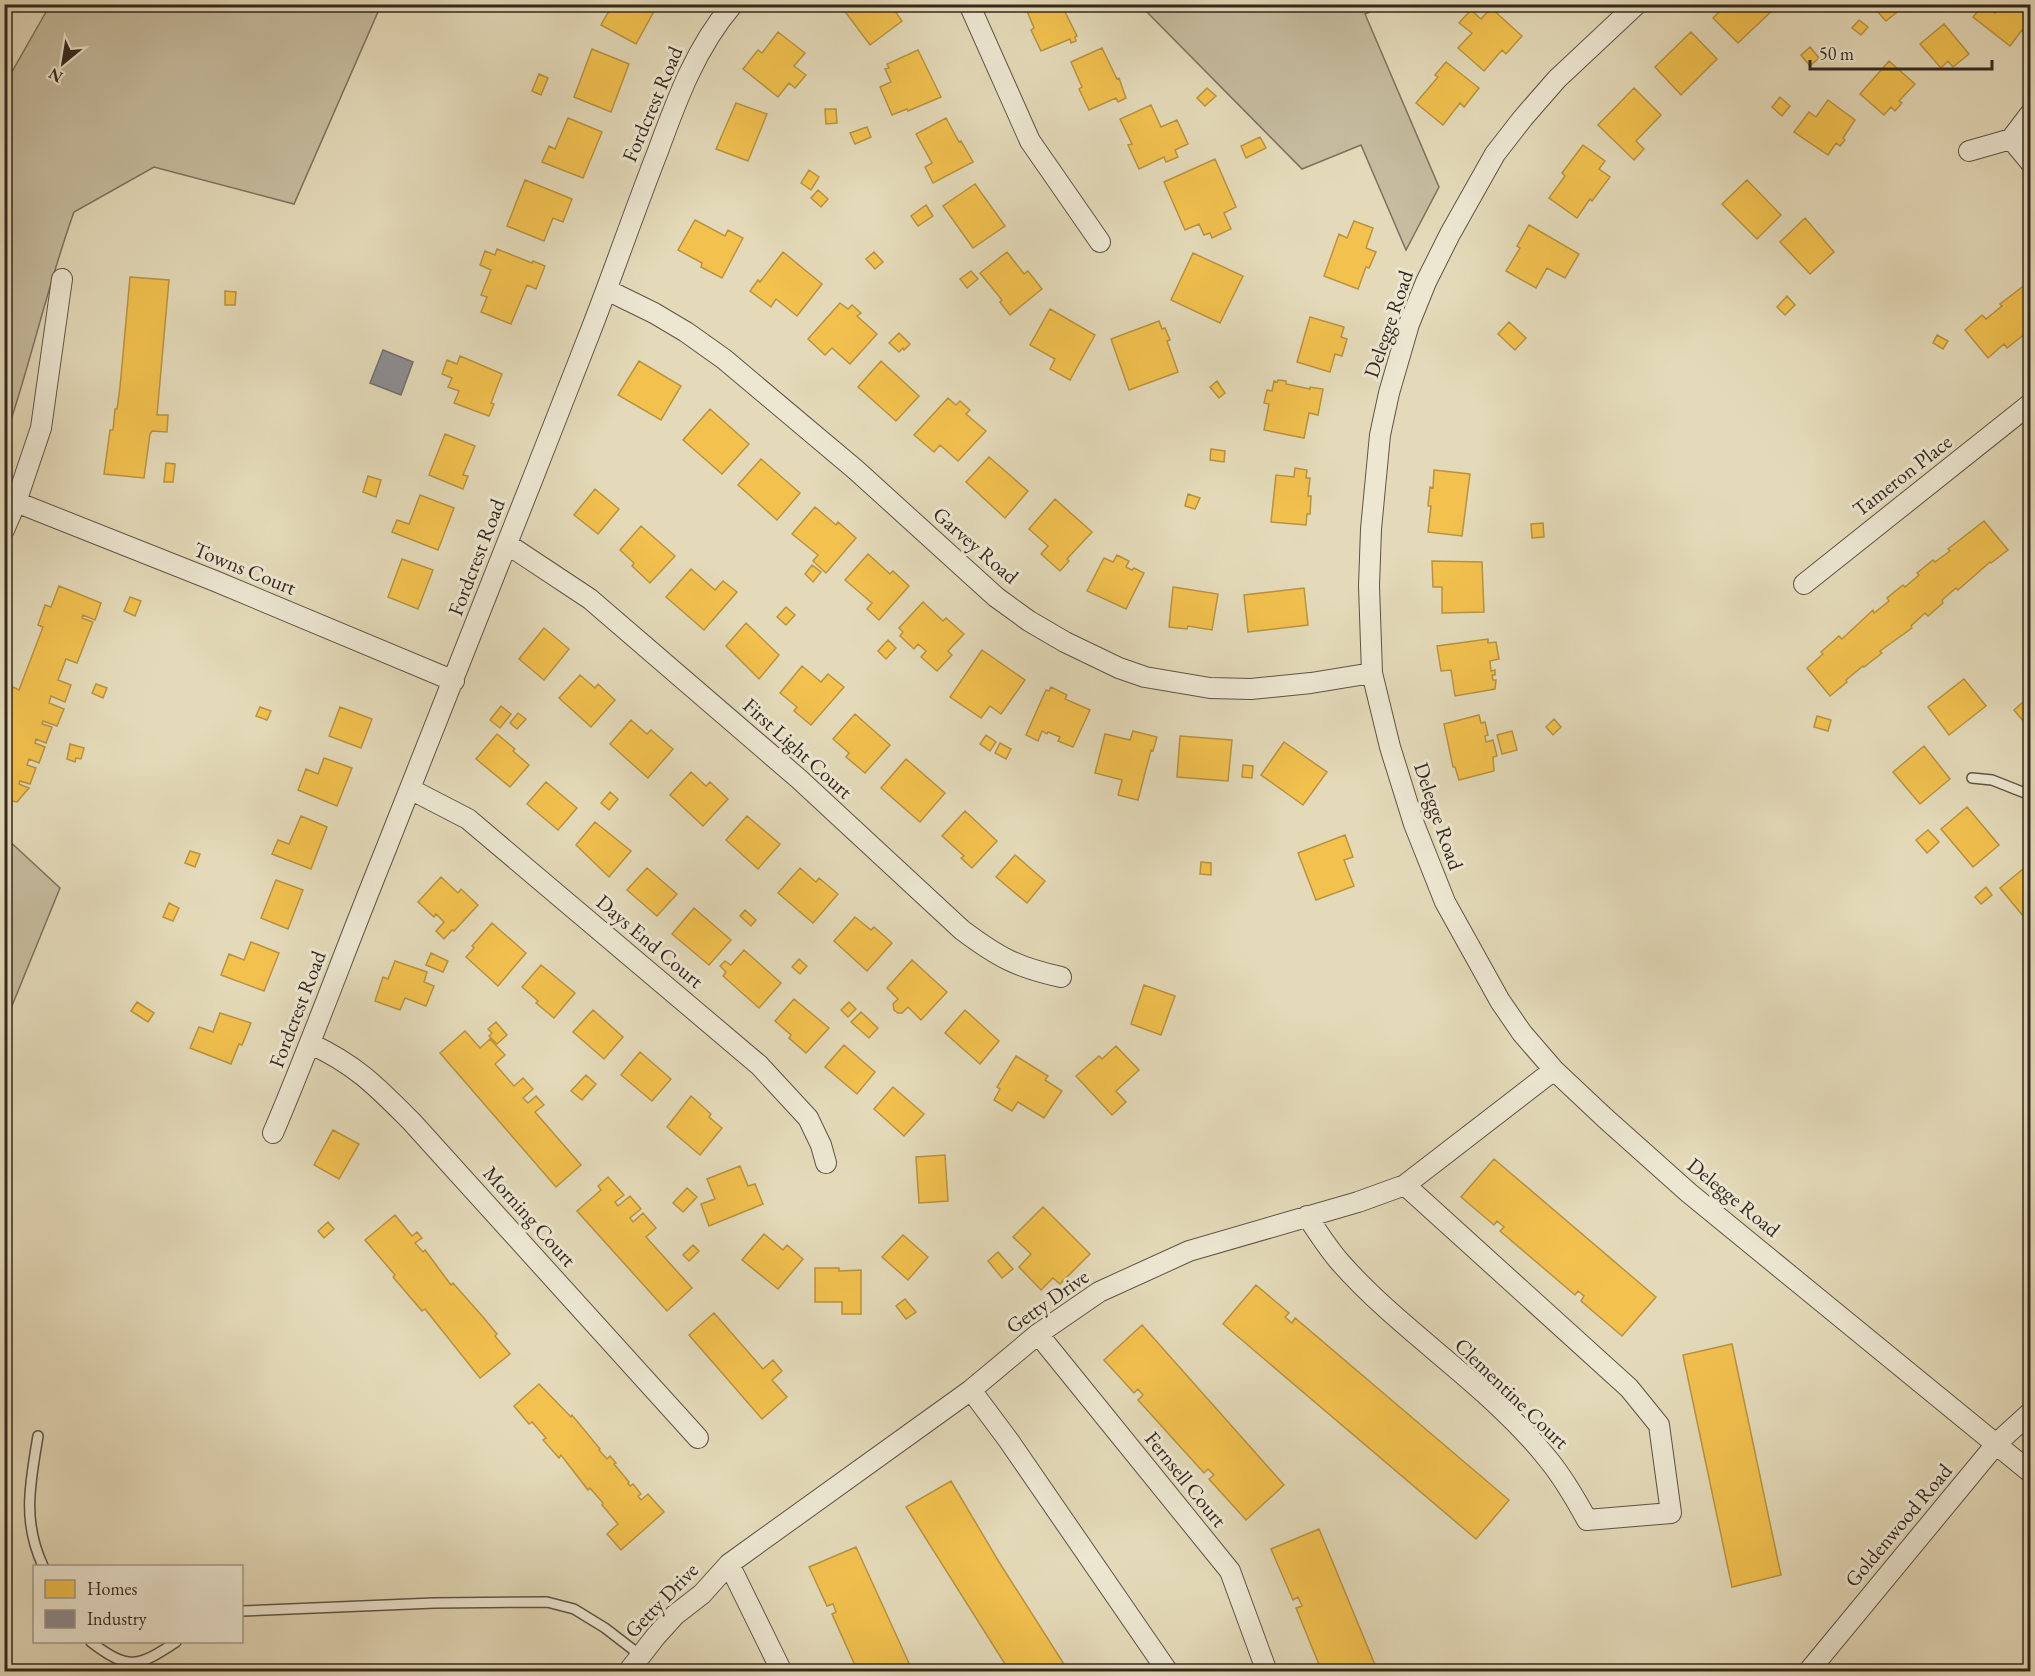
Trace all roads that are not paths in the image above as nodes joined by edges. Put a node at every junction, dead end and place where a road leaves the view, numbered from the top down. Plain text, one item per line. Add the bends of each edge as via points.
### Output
1 (733, 4) edge
2 (969, 4) edge
3 (1637, 4) edge
4 (2031, 114) edge
5 (2011, 139) junction
6 (1969, 151) dead end
7 (2031, 162) edge
8 (1100, 242) dead end
9 (62, 279) dead end
10 (606, 290) junction
11 (2031, 404) edge
12 (16, 502) junction
13 (4, 530) edge
14 (507, 544) junction
15 (1804, 584) dead end
16 (1372, 673) junction
17 (454, 681) junction
18 (1972, 778) dead end
19 (410, 789) junction
20 (2031, 795) edge
21 (1061, 977) dead end
22 (311, 1044) junction
23 (1554, 1070) junction
24 (273, 1133) dead end
25 (826, 1163) dead end
26 (1405, 1185) junction
27 (1307, 1216) junction
28 (1038, 1334) junction
29 (971, 1390) junction
30 (2031, 1413) edge
31 (38, 1436) dead end
32 (698, 1438) dead end
33 (1997, 1443) junction
34 (2031, 1472) edge
35 (729, 1564) junction
36 (43, 1565) edge
37 (243, 1611) edge
38 (94, 1643) edge
39 (173, 1643) edge
40 (640, 1655) junction
41 (628, 1671) edge
42 (782, 1671) edge
43 (1168, 1671) edge
44 (1267, 1671) edge
45 (1808, 1671) edge

1 - 10 street, Fordcrest Road via 699,51 682,86
2 - 8 street via 1030,141
3 - 16 street, Delegge Road via 1557,79 1495,154 1450,234 1409,324 1380,435 1371,529
4 - 5 street
5 - 6 street
5 - 7 street
9 - 12 street via 41,428
10 - 14 street, Fordcrest Road
10 - 16 street, Garvey Road via 662,317 724,358 996,597 1065,642 1144,676 1210,688 1251,689
11 - 15 street, Tameron Place
12 - 13 street
12 - 17 street, Towns Court
14 - 17 street, Fordcrest Road
14 - 21 street, First Light Court via 590,598 799,779 962,930 1014,963
16 - 23 street, Delegge Road via 1414,824 1445,902 1500,1001
17 - 19 street, Fordcrest Road
18 - 20 lane via 1992,780
19 - 22 street, Fordcrest Road
19 - 25 street, Days End Court via 468,819 759,1065 808,1118
22 - 24 street, Fordcrest Road
22 - 32 street, Morning Court via 362,1074 411,1121
23 - 26 street, Getty Drive
23 - 33 street, Delegge Road via 1689,1193
26 - 27 street, Getty Drive
26 - 27 street, Clementine Court via 1629,1388 1659,1425 1671,1513 1587,1520 1560,1474 1531,1439 1364,1287 1337,1259
27 - 28 street, Getty Drive via 1189,1251 1098,1292
28 - 29 street, Getty Drive
28 - 44 street, Fernsell Court via 1230,1571
29 - 35 street, Getty Drive
29 - 43 street
30 - 33 street, Goldenwood Road
31 - 36 lane via 29,1517 34,1547
33 - 34 street, Delegge Road
33 - 45 street, Goldenwood Road
35 - 40 street, Getty Drive
35 - 42 street
37 - 40 lane via 547,1602 574,1609
38 - 39 lane via 122,1661 139,1662
40 - 41 street, Getty Drive

